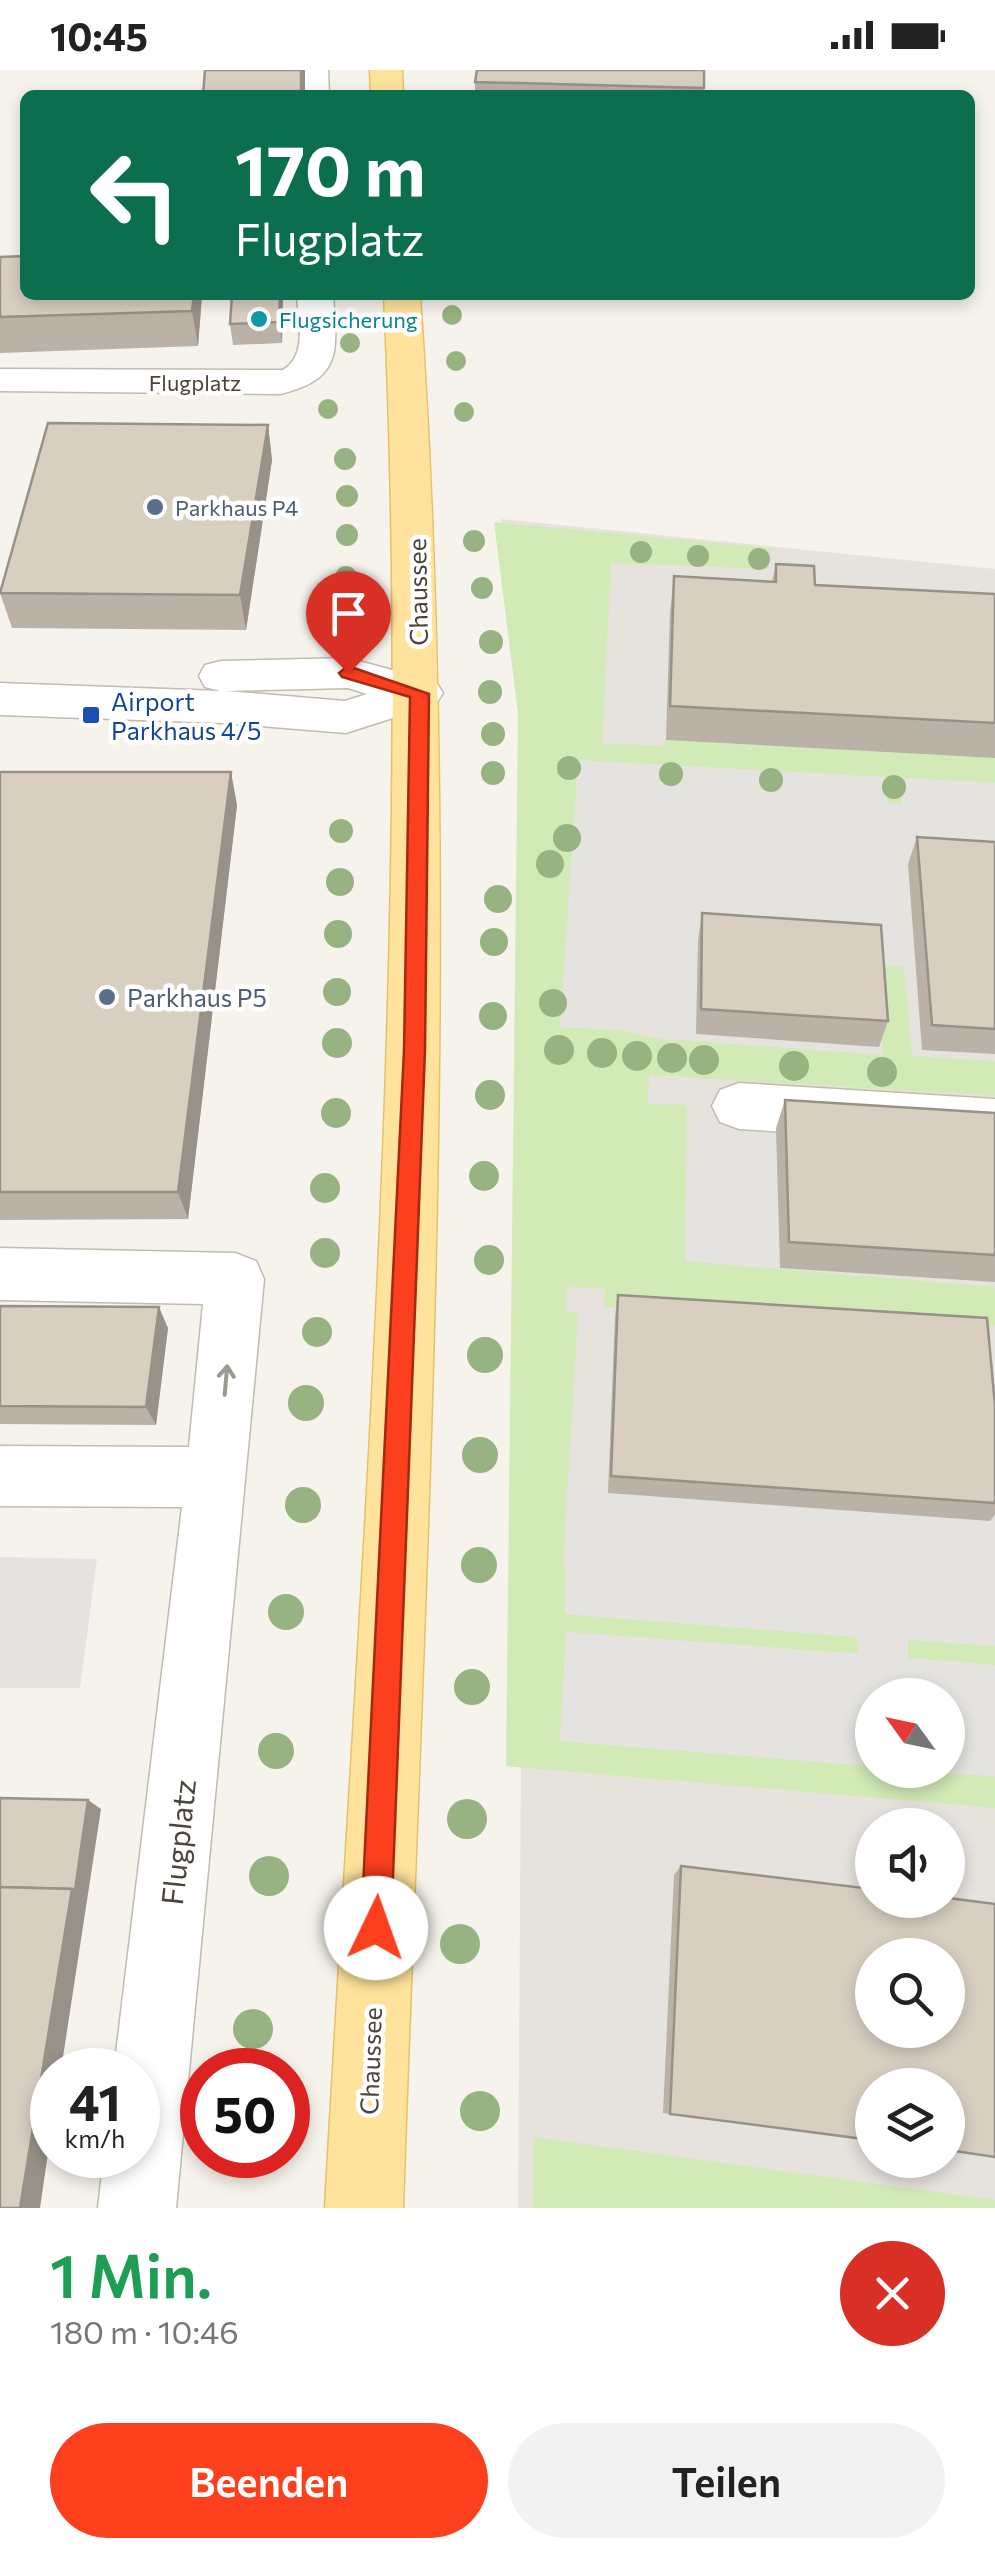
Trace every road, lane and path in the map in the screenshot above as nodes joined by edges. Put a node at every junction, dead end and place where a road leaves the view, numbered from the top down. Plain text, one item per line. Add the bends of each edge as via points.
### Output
1 (315, 300) edge
2 (402, 300) edge
3 (0, 362) edge
4 (0, 380) edge
5 (131, 382) junction
6 (0, 680) edge
7 (420, 694) junction
8 (0, 699) edge
9 (739, 1106) dead end
10 (995, 1122) edge
11 (0, 1274) edge
12 (0, 1476) edge
13 (217, 1477) junction
14 (137, 2208) edge
15 (364, 2208) edge

1 - 5 street, Flugplatz via 316,357 300,379
2 - 7 main road, Chaussee
3 - 5 street via 101,370
4 - 5 street, Flugplatz
6 - 7 street via 348,673
7 - 8 street via 346,717
7 - 15 main road, Chaussee via 414,1050
9 - 10 street
13 -> 11 street, Flugplatz via 235,1279
12 - 13 street
13 - 14 street, Flugplatz

